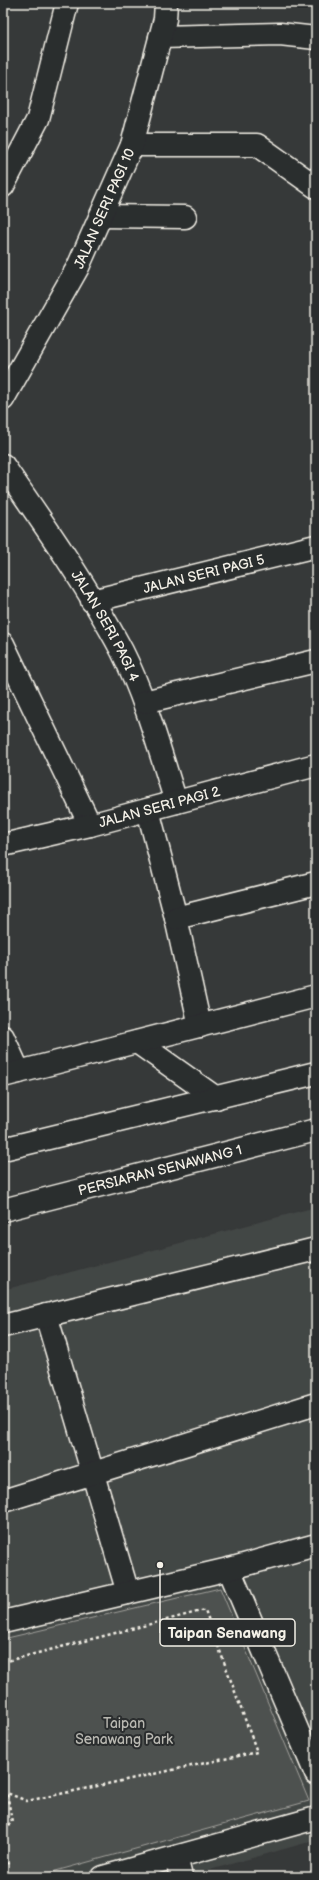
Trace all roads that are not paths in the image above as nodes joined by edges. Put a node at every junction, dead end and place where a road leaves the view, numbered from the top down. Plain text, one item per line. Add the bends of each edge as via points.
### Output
1 (67, 3) edge
2 (166, 3) edge
3 (160, 37) junction
4 (316, 38) edge
5 (132, 145) junction
6 (3, 186) edge
7 (316, 187) edge
8 (101, 216) junction
9 (185, 217) dead end
10 (3, 399) edge
11 (3, 465) edge
12 (316, 546) edge
13 (92, 600) junction
14 (3, 644) edge
15 (316, 661) edge
16 (144, 702) junction
17 (316, 765) edge
18 (176, 802) junction
19 (148, 810) junction
20 (90, 825) junction
21 (3, 845) edge
22 (316, 883) edge
23 (176, 918) junction
24 (316, 996) edge
25 (200, 1026) junction
26 (3, 1037) edge
27 (136, 1042) junction
28 (316, 1073) edge
29 (11, 1074) edge
30 (216, 1098) junction
31 (316, 1130) edge
32 (3, 1149) edge
33 (3, 1210) edge
34 (316, 1249) edge
35 (46, 1315) junction
36 (3, 1326) edge
37 (316, 1404) edge
38 (92, 1472) junction
39 (3, 1501) edge
40 (316, 1545) edge
41 (229, 1569) junction
42 (128, 1593) junction
43 (3, 1622) edge
44 (316, 1774) edge
45 (316, 1818) edge
46 (179, 1867) edge
47 (103, 1877) edge

1 - 6 street via 38,118
2 - 3 street, JALAN SERI PAGI 10
3 - 4 street via 280,34
3 - 5 street, JALAN SERI PAGI 10
5 - 7 street via 257,145
5 - 8 street, JALAN SERI PAGI 10
8 - 9 street
8 - 10 street, JALAN SERI PAGI 10 via 78,267
11 - 13 street, JALAN SERI PAGI 4
12 - 13 street, JALAN SERI PAGI 5
13 - 16 street, JALAN SERI PAGI 4 via 122,652
14 - 20 street
15 - 16 street
16 - 18 street, JALAN SERI PAGI 4
17 - 18 street, JALAN SERI PAGI 2
18 - 19 street, JALAN SERI PAGI 2
19 - 20 street, JALAN SERI PAGI 2
19 - 23 street
20 - 21 street, JALAN SERI PAGI 2
22 - 23 street
23 - 25 street
24 - 25 street
25 - 27 street
26 - 29 street
27 - 29 street
27 - 30 street
28 - 30 street
30 - 32 street
31 - 33 street, PERSIARAN SENAWANG 1
34 - 35 street
35 - 36 street
35 - 38 street
37 - 38 street
38 - 39 street
38 - 42 street
40 - 41 street
41 - 42 street
41 - 44 street
42 - 43 street
45 - 46 street
46 - 47 street

